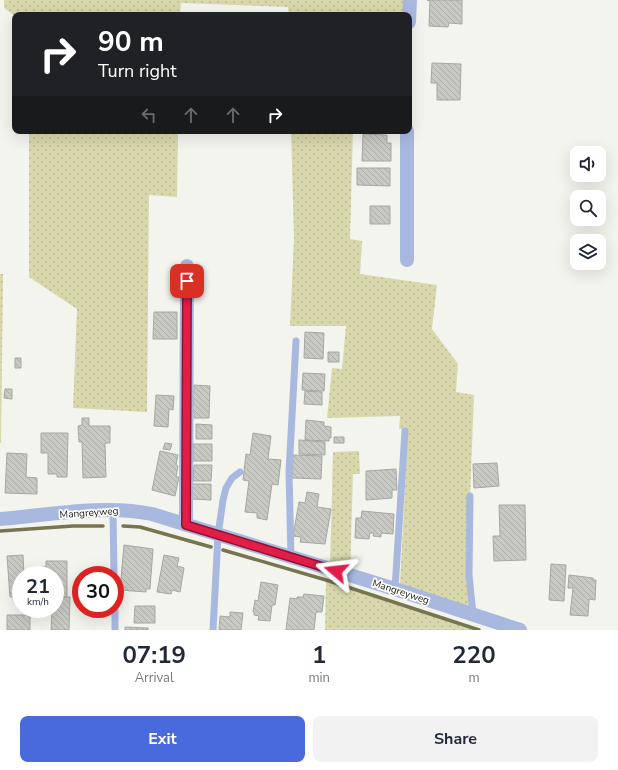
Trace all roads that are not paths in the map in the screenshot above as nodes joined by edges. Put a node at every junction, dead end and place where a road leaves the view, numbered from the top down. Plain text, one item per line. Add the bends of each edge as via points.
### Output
1 (410, 0) edge
2 (409, 12) edge
3 (407, 134) edge
4 (407, 260) dead end
5 (187, 266) dead end
6 (296, 341) dead end
7 (405, 431) dead end
8 (240, 472) dead end
9 (470, 496) dead end
10 (113, 510) junction
11 (0, 518) edge
12 (186, 525) junction
13 (218, 535) junction
14 (291, 557) junction
15 (114, 566) edge
16 (395, 589) junction
17 (473, 614) junction
18 (115, 618) edge
19 (115, 630) edge
20 (213, 630) edge
21 (520, 630) edge

1 - 2 street
3 - 4 street
5 - 12 street
6 - 14 lane via 289,472
7 - 16 lane
8 - 13 lane via 232,478 226,488
9 - 17 lane via 469,575
10 - 11 street, Mangreyweg
10 - 12 street, Mangreyweg via 133,510
10 - 15 lane
12 - 13 street, Mangreyweg
13 - 14 street, Mangreyweg
13 - 20 lane
14 - 16 street, Mangreyweg
16 - 17 street, Mangreyweg
17 - 21 street, Mangreyweg
18 - 19 lane

